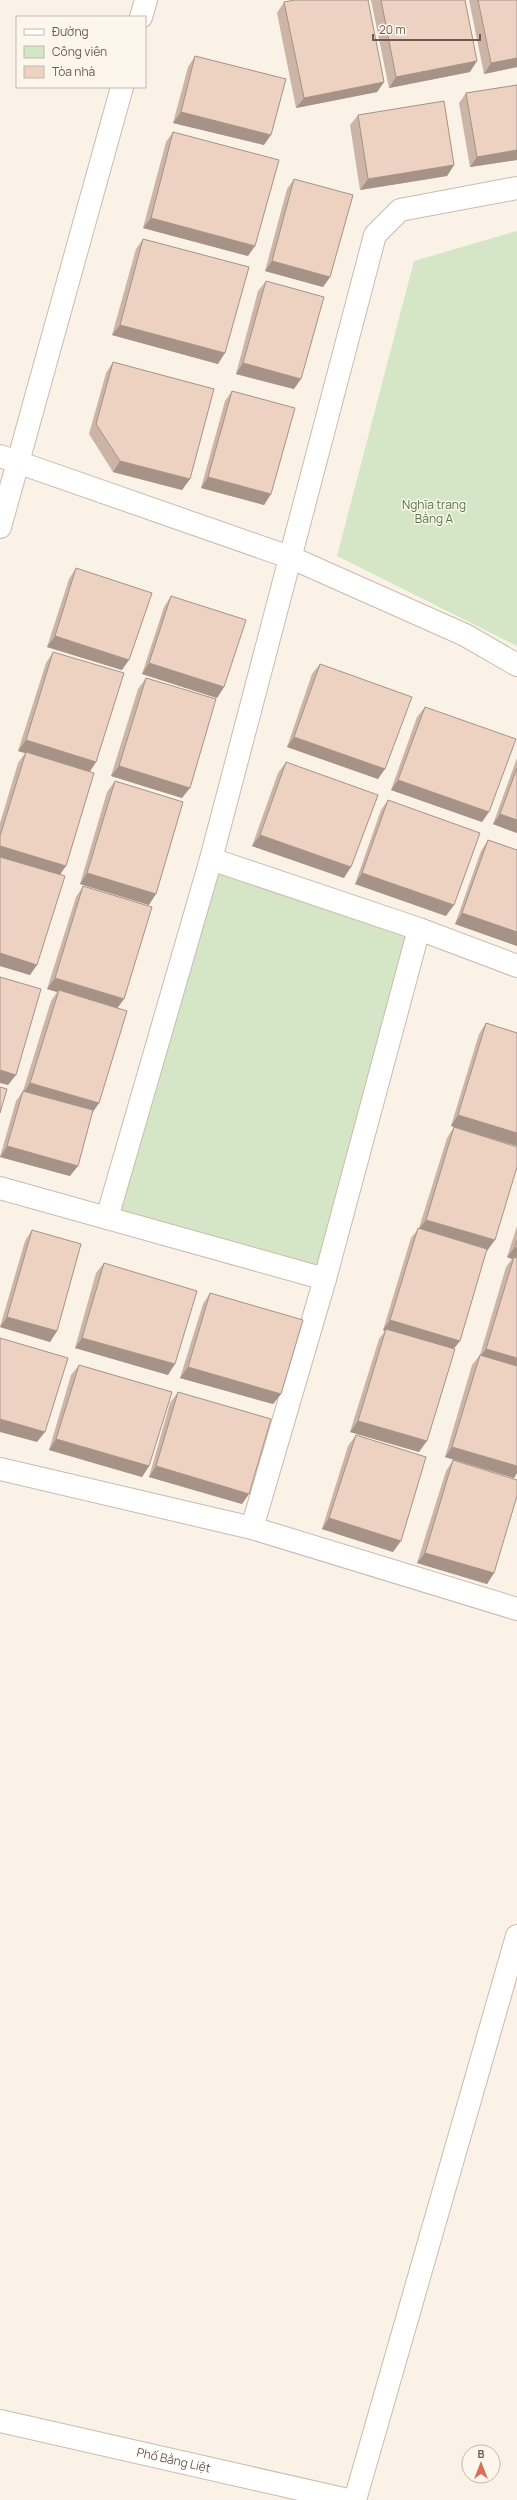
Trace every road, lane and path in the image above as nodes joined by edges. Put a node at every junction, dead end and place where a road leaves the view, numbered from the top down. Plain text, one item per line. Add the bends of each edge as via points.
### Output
1 (146, 0) edge
2 (142, 16) edge
3 (122, 88) edge
4 (517, 188) edge
5 (9, 459) edge
6 (0, 527) edge
7 (292, 558) junction
8 (517, 665) edge
9 (210, 859) junction
10 (419, 929) junction
11 (517, 966) edge
12 (0, 1188) edge
13 (108, 1218) junction
14 (325, 1279) junction
15 (0, 1469) edge
16 (252, 1528) junction
17 (517, 1609) edge
18 (517, 1936) edge
19 (1, 2425) edge
20 (348, 2500) edge
21 (355, 2500) edge

1 - 2 street
3 - 5 street
4 - 7 street via 400,210 375,235
5 - 6 street
5 - 7 street
7 - 8 street via 465,635
7 - 9 street
9 - 10 street
9 - 13 street
10 - 11 street
10 - 14 street
12 - 13 street
13 - 14 street
14 - 16 street
15 - 16 street
16 - 17 street
18 - 21 street
19 - 20 street, Phố Bằng Liệt

